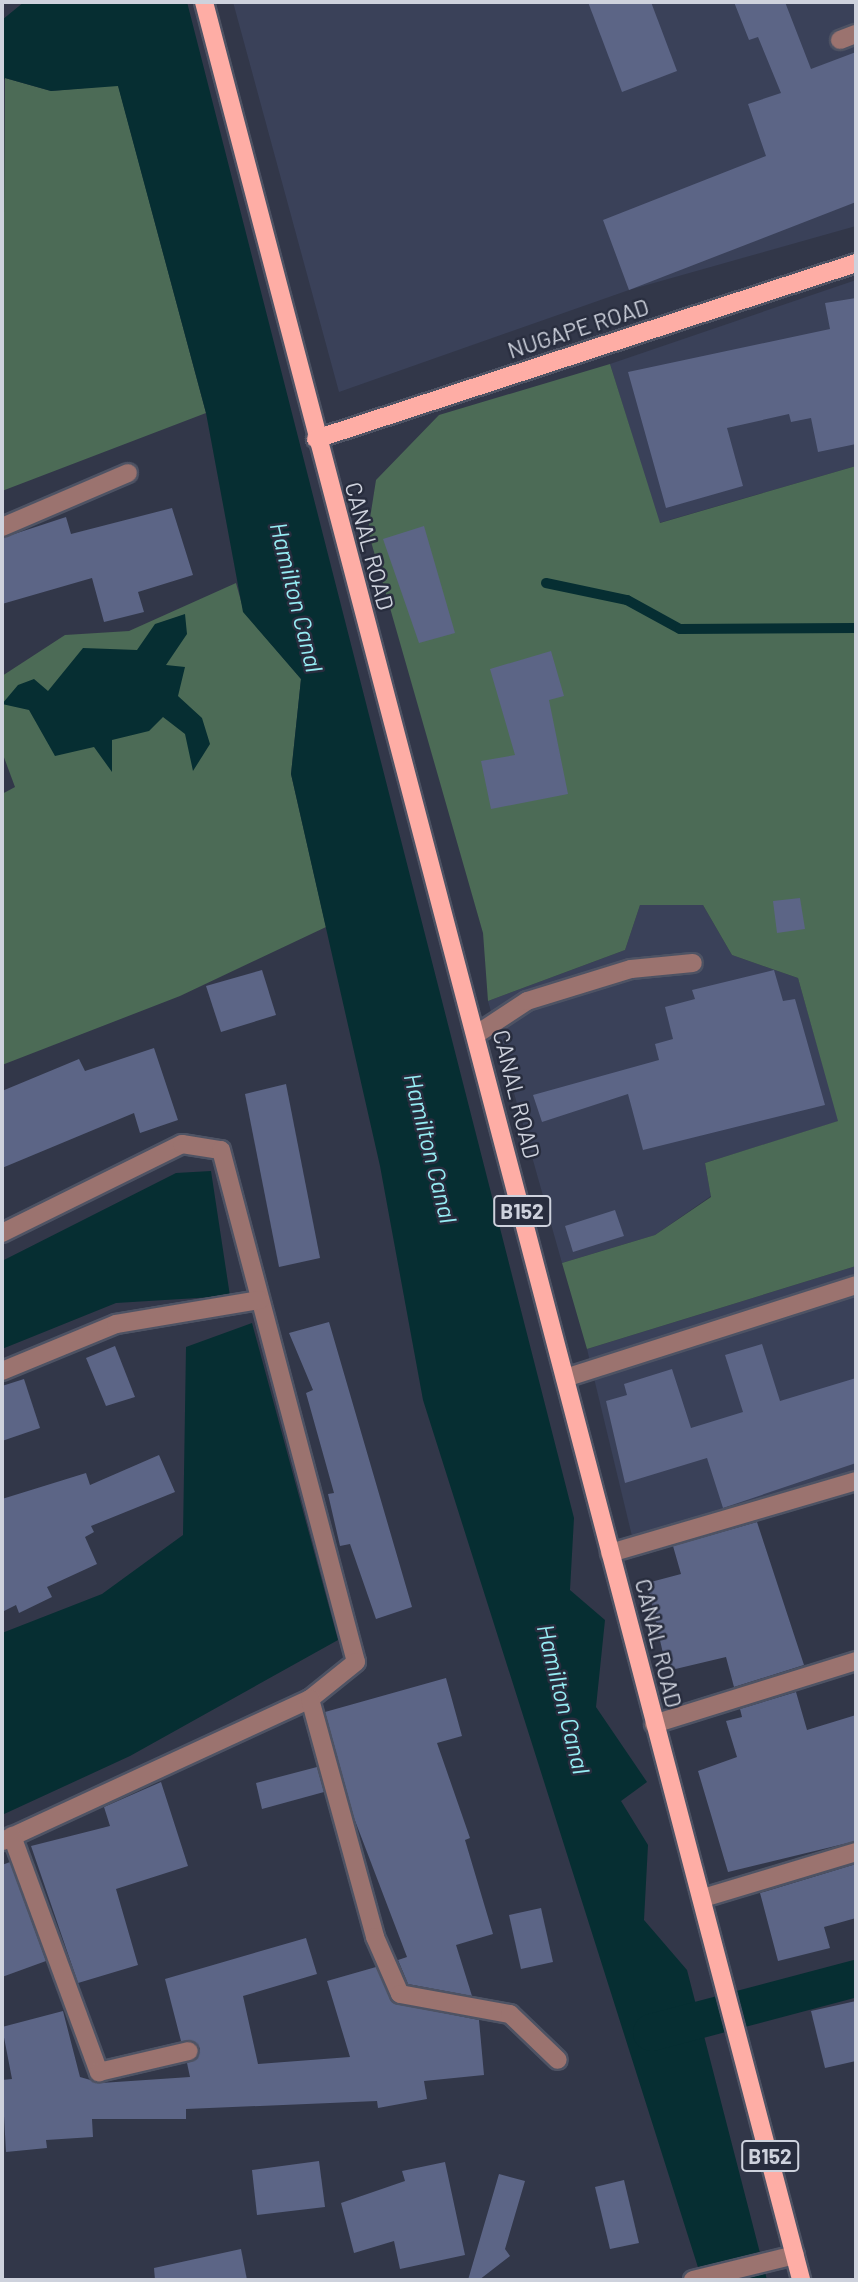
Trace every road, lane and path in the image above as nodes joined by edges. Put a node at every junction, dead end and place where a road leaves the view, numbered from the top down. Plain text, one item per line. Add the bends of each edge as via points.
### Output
1 (204, 2) edge
2 (856, 262) edge
3 (316, 439) junction
4 (128, 473) dead end
5 (2, 527) edge
6 (693, 963) dead end
7 (477, 1034) junction
8 (2, 1233) edge
9 (856, 1285) edge
10 (260, 1300) junction
11 (2, 1371) edge
12 (565, 1378) junction
13 (856, 1481) edge
14 (610, 1553) junction
15 (856, 1661) edge
16 (310, 1699) junction
17 (654, 1724) junction
18 (7, 1838) edge
19 (856, 1852) edge
20 (703, 1898) junction
21 (189, 2051) dead end
22 (558, 2060) dead end
23 (795, 2255) junction
24 (693, 2280) edge
25 (801, 2280) edge

1 - 3 main road, CANAL ROAD
2 - 3 main road, NUGAPE ROAD
3 - 7 main road, CANAL ROAD / B152
4 - 5 street
6 - 7 street via 631,969 527,1002
7 - 12 main road, CANAL ROAD / B152
8 - 10 street via 182,1144 221,1150
9 - 12 street
10 - 11 street via 116,1324
10 - 16 street via 356,1662
12 - 14 main road, CANAL ROAD / B152
13 - 14 street
14 - 17 main road, CANAL ROAD / B152
15 - 17 street
16 - 18 street
16 - 22 street via 375,1937 400,1994 510,2014
17 - 20 main road, CANAL ROAD / B152
18 - 21 street via 99,2073
19 - 20 street
20 - 23 main road, CANAL ROAD / B152
23 - 24 street
23 - 25 main road, CANAL ROAD / B152

